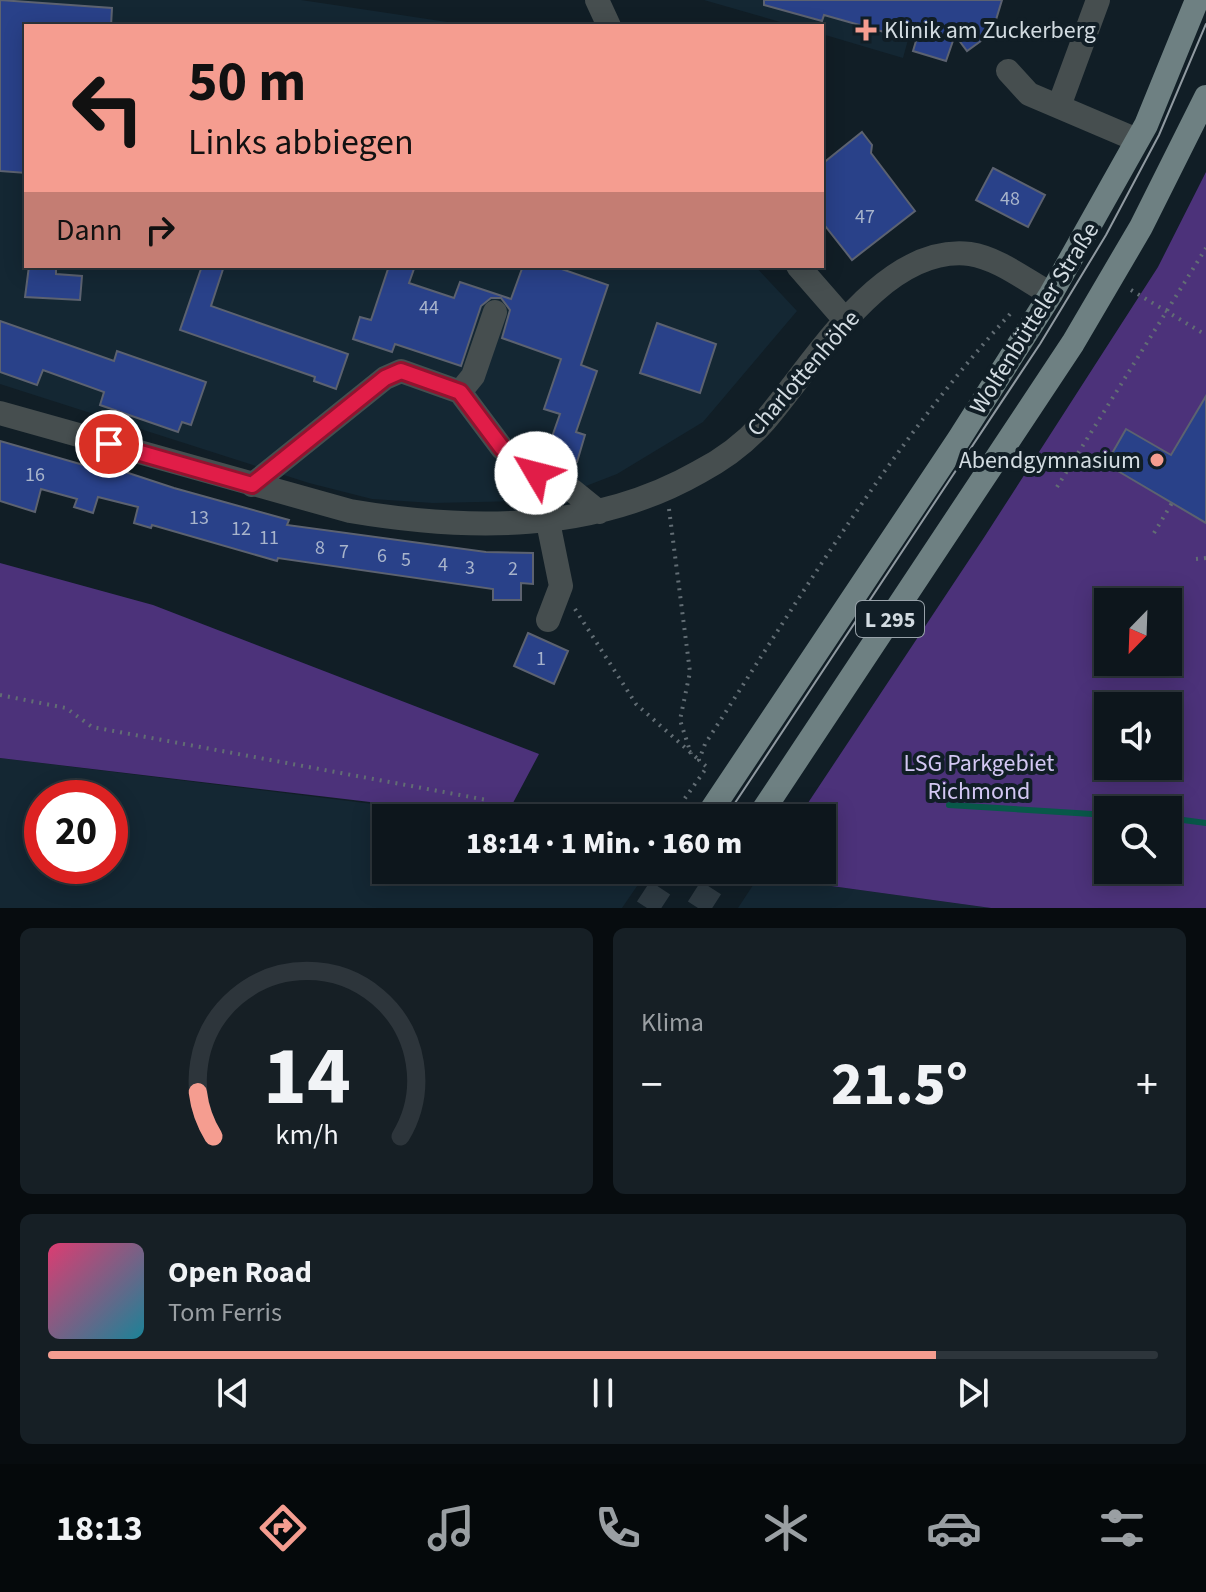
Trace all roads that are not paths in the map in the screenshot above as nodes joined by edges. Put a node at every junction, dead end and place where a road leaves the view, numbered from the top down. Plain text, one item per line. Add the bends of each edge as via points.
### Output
1 (597, 0) edge
2 (1098, 0) edge
3 (1197, 0) edge
4 (608, 24) edge
5 (1008, 71) dead end
6 (1206, 97) edge
7 (1059, 106) junction
8 (1137, 140) junction
9 (800, 268) edge
10 (1043, 290) junction
11 (495, 312) dead end
12 (846, 321) junction
13 (460, 392) junction
14 (0, 413) edge
15 (252, 485) junction
16 (599, 512) junction
17 (548, 522) junction
18 (548, 620) dead end
19 (715, 804) edge
20 (767, 804) edge

1 - 4 street
2 - 7 street
3 - 8 main road, Wolfenbütteler Straße / L 295
5 - 7 street via 1029,94
6 - 20 main road, Wolfenbütteler Straße / L 295 via 1149,213 1073,343
7 - 8 street
8 - 10 main road, Wolfenbütteler Straße / L 295
9 - 12 street
10 - 12 street, Charlottenhöhe via 970,254 925,259 907,267
10 - 19 main road, Wolfenbütteler Straße / L 295 via 959,439
11 - 13 street via 473,376
12 - 16 street, Charlottenhöhe via 760,427 731,453 666,489
13 - 15 street via 401,371 385,378
13 - 16 street via 502,448
14 - 15 street, Charlottenhöhe
15 - 17 street, Charlottenhöhe via 399,519
16 - 17 street, Charlottenhöhe
17 - 18 street via 561,586

